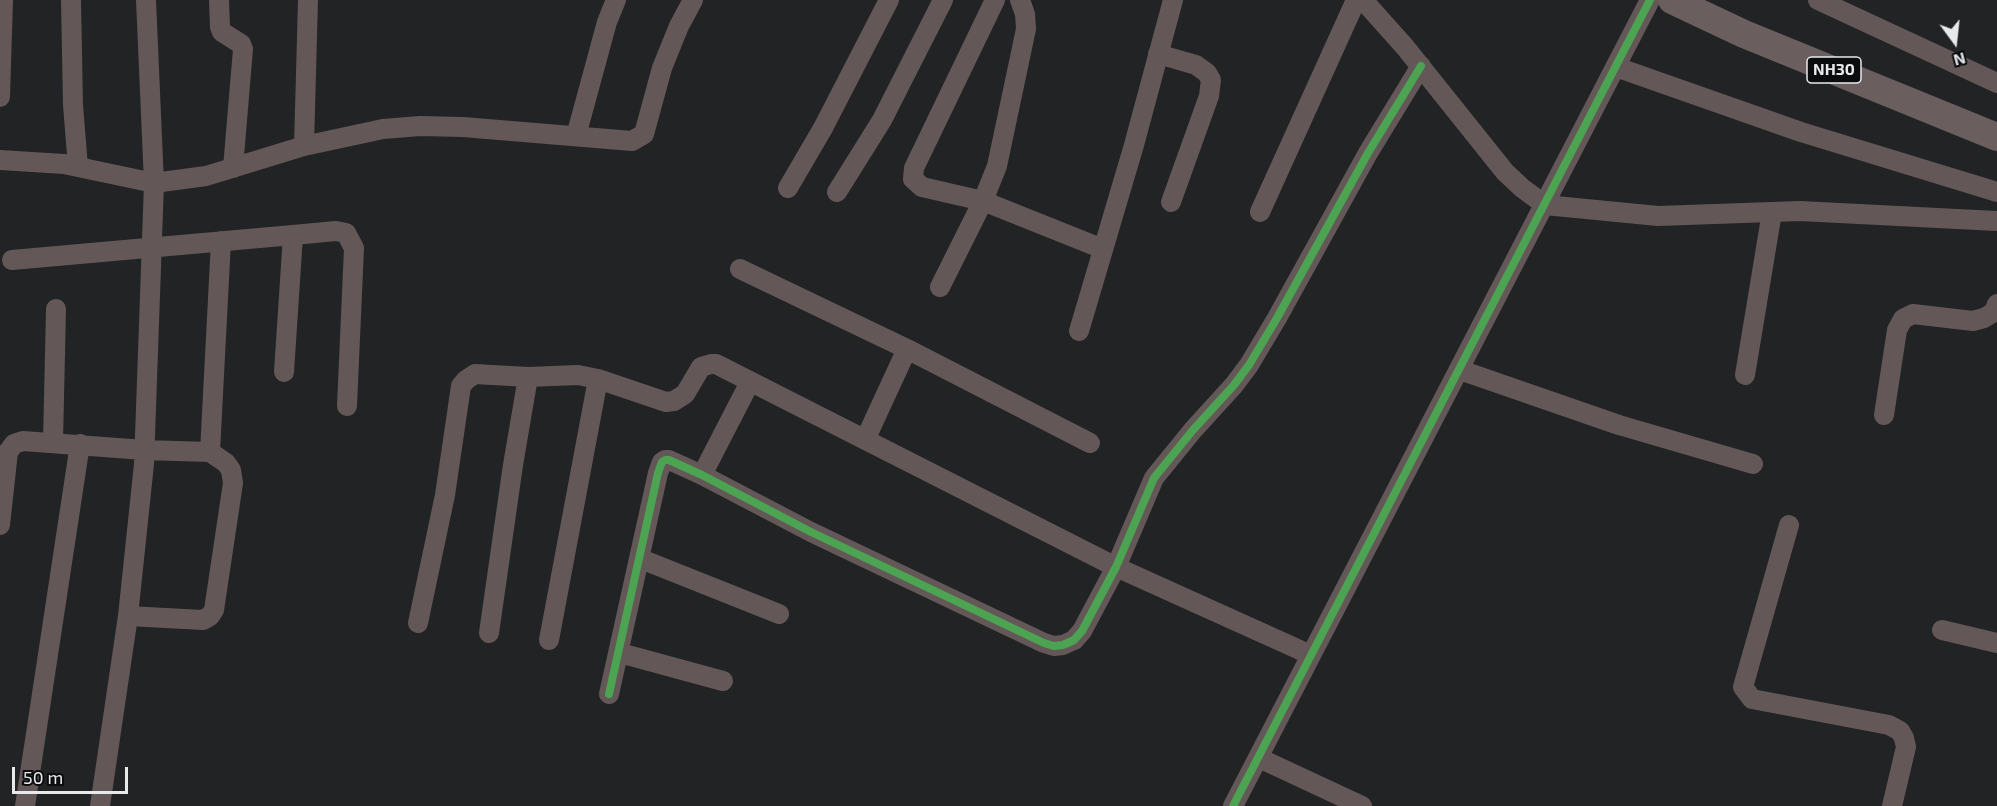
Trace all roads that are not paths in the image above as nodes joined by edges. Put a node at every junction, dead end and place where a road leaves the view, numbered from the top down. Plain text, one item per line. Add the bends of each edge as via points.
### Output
1 (3, 0) edge
2 (71, 0) edge
3 (146, 0) edge
4 (219, 0) edge
5 (308, 0) edge
6 (616, 0) edge
7 (693, 0) edge
8 (890, 0) edge
9 (943, 0) edge
10 (995, 0) edge
11 (1020, 0) edge
12 (1173, 0) edge
13 (1356, 0) edge
14 (1363, 0) edge
15 (1650, 0) edge
16 (1672, 0) edge
17 (1818, 0) edge
18 (1158, 54) junction
19 (1420, 66) junction
20 (1616, 67) junction
21 (1997, 83) edge
22 (0, 97) edge
23 (576, 136) junction
24 (1997, 137) edge
25 (304, 146) junction
26 (0, 160) edge
27 (78, 167) junction
28 (233, 168) junction
29 (154, 183) junction
30 (788, 188) dead end
31 (837, 192) dead end
32 (1997, 192) edge
33 (983, 201) junction
34 (1171, 202) dead end
35 (1545, 205) junction
36 (1260, 212) dead end
37 (1772, 212) junction
38 (1997, 220) edge
39 (293, 235) junction
40 (221, 241) junction
41 (152, 247) junction
42 (1103, 249) junction
43 (12, 260) dead end
44 (740, 269) dead end
45 (939, 287) dead end
46 (1997, 304) edge
47 (56, 309) dead end
48 (1079, 331) dead end
49 (907, 349) junction
50 (1460, 370) junction
51 (284, 372) dead end
52 (1745, 375) dead end
53 (528, 377) junction
54 (598, 379) junction
55 (750, 382) junction
56 (347, 406) dead end
57 (1884, 415) dead end
58 (866, 440) junction
59 (53, 442) junction
60 (1090, 443) dead end
61 (80, 444) junction
62 (144, 450) junction
63 (210, 452) junction
64 (1753, 464) dead end
65 (702, 475) junction
66 (0, 525) edge
67 (1789, 525) dead end
68 (641, 559) junction
69 (1116, 567) junction
70 (779, 614) dead end
71 (128, 616) junction
72 (418, 623) dead end
73 (1942, 630) dead end
74 (489, 633) dead end
75 (549, 640) dead end
76 (1997, 643) edge
77 (620, 653) junction
78 (1311, 655) junction
79 (723, 681) dead end
80 (609, 694) dead end
81 (1259, 758) junction
82 (25, 806) edge
83 (100, 806) edge
84 (1233, 806) edge
85 (1362, 806) edge
86 (1893, 806) edge

1 - 22 street
2 - 27 street
3 - 29 street
4 - 28 street via 222,32 243,49
5 - 25 street
6 - 23 street
7 - 23 street via 662,68 644,134 632,141
8 - 30 street via 824,128
9 - 31 street via 882,120
10 - 33 street via 914,168 913,179 922,188
11 - 33 street via 1026,29 1022,55 997,166
12 - 18 street
13 - 36 street
14 - 19 street
15 - 20 street
16 - 24 highway, NH30 via 1744,34
17 - 21 street
18 - 34 street via 1196,65 1211,80 1209,96
18 - 42 street
19 - 35 street via 1505,172
19 - 69 street via 1249,365 1154,478
20 - 32 street via 1801,132
20 - 35 street
23 - 25 street via 420,126 383,129
25 - 28 street
26 - 27 street
27 - 29 street
28 - 29 street
29 - 41 street
33 - 42 street
33 - 45 street
35 - 37 street via 1658,216
35 - 50 street
37 - 38 street
37 - 52 street
39 - 40 street
39 - 51 street
39 - 56 street via 336,231 351,238 354,248
40 - 41 street
40 - 63 street
41 - 43 street
41 - 62 street
42 - 48 street
44 - 49 street
46 - 57 street via 1994,312 1973,321 1913,314 1904,319 1897,330
47 - 59 street
49 - 58 street
49 - 60 street
50 - 64 street via 1619,425
50 - 78 street
53 - 54 street via 578,375
53 - 72 street via 475,374 462,386 445,495
53 - 74 street
54 - 55 street via 666,402 685,394 706,365 716,364
54 - 75 street
55 - 58 street
55 - 65 street
58 - 69 street
59 - 61 street
59 - 66 street via 23,441 8,452
61 - 62 street
61 - 82 street
62 - 63 street
62 - 71 street
63 - 71 street via 226,463 233,483 214,610 203,620
65 - 68 street via 669,460 662,462
65 - 69 street via 811,532 1054,646 1074,640 1082,631
67 - 86 street via 1743,687 1752,699 1889,725 1900,731 1906,747
68 - 70 street
68 - 77 street
69 - 78 street
71 - 83 street
73 - 76 street
77 - 79 street
77 - 80 street
78 - 81 street
81 - 84 street
81 - 85 street

